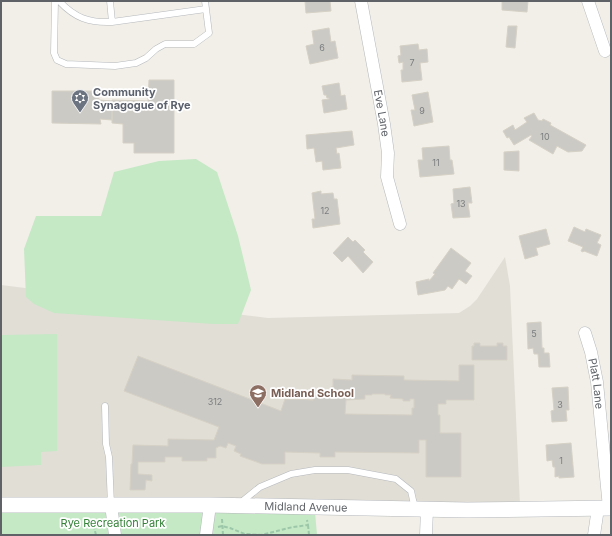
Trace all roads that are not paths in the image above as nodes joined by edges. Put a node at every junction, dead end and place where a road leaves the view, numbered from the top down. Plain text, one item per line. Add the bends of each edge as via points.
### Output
1 (55, 1) edge
2 (59, 1) edge
3 (110, 1) edge
4 (205, 1) edge
5 (361, 1) edge
6 (588, 1) edge
7 (206, 9) junction
8 (112, 22) junction
9 (605, 51) dead end
10 (400, 224) dead end
11 (585, 333) dead end
12 (104, 406) dead end
13 (1, 505) edge
14 (111, 505) junction
15 (210, 505) junction
16 (236, 506) junction
17 (606, 508) edge
18 (421, 509) junction
19 (111, 531) edge
20 (210, 531) edge
21 (426, 535) edge
22 (594, 535) edge

1 - 7 lane via 54,53 57,60 66,64 115,66 136,63 165,44 194,44 209,33
2 - 8 lane via 74,15 97,23
3 - 8 lane
4 - 7 lane
5 - 10 street, Eve Lane via 384,124 388,153 387,177
6 - 9 street
7 - 8 lane
11 - 17 street, Platt Lane via 597,382
12 - 14 lane
13 - 14 street, Midland Avenue
14 - 15 street, Midland Avenue
14 - 19 street
15 - 16 street, Midland Avenue
15 - 20 street
16 - 18 street, Midland Avenue
16 - 18 lane via 260,487 291,474 315,470 348,470 396,479 411,491
17 - 18 street, Midland Avenue
17 - 22 street, Platt Lane
18 - 21 street

